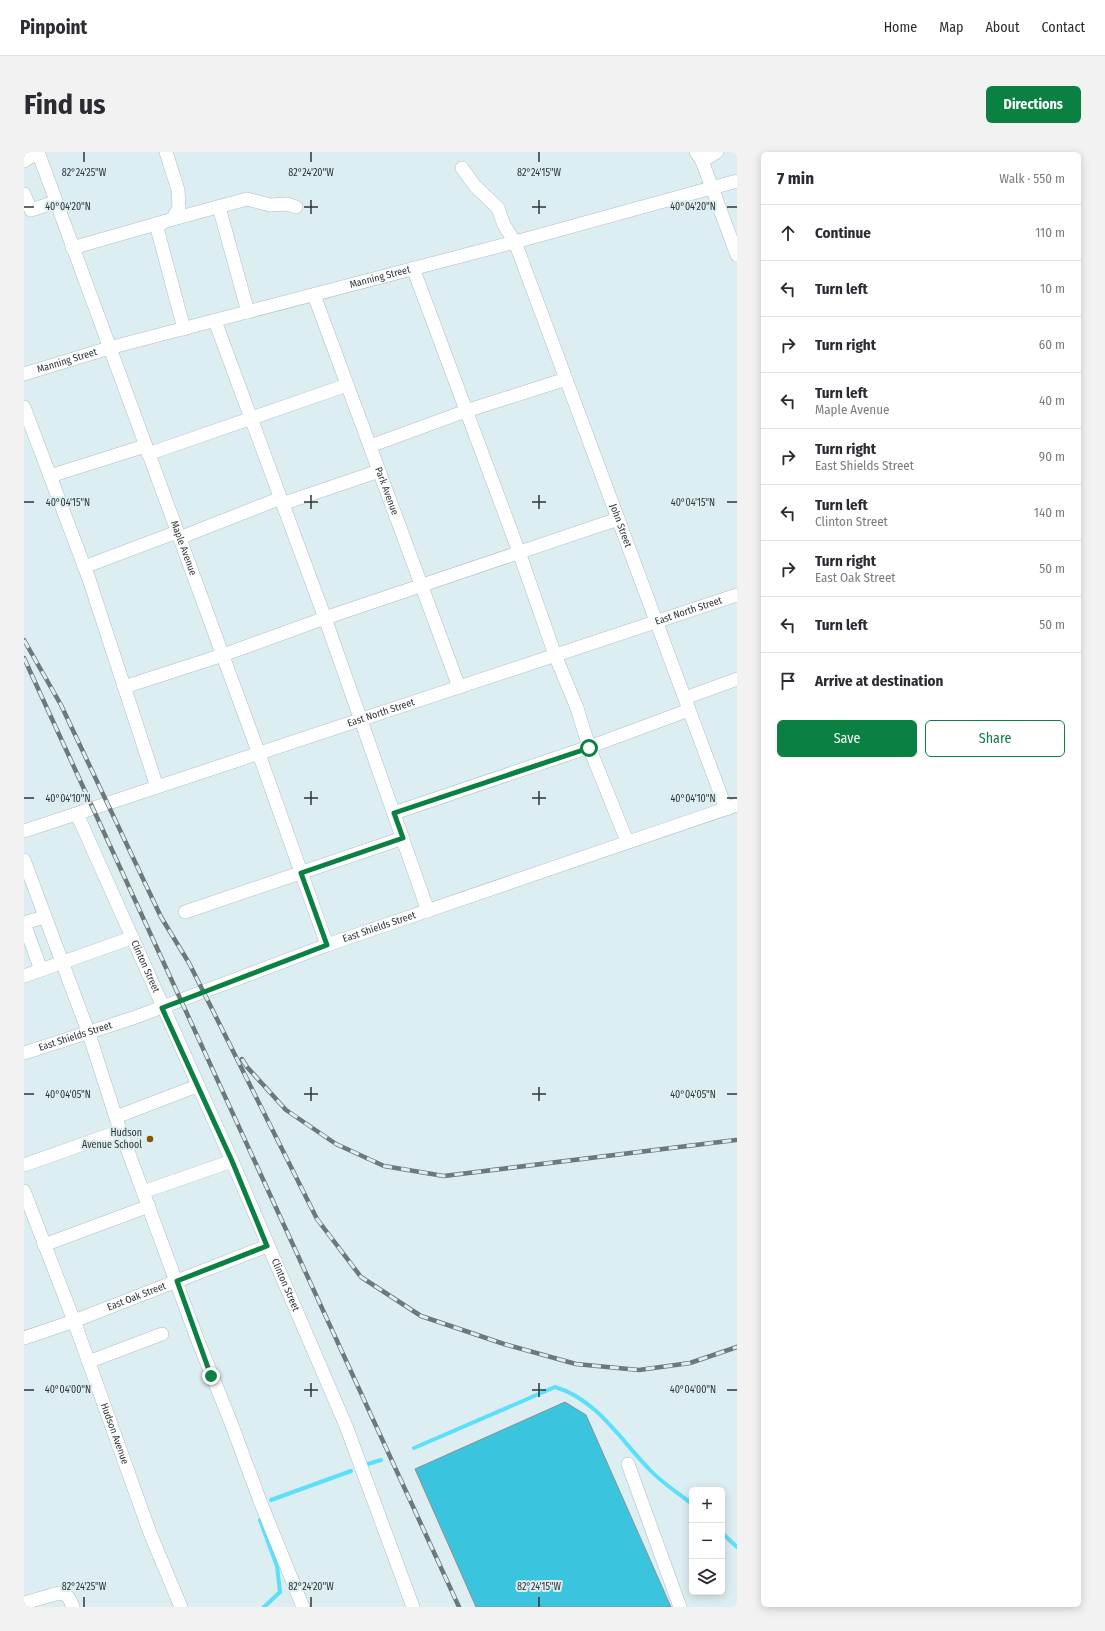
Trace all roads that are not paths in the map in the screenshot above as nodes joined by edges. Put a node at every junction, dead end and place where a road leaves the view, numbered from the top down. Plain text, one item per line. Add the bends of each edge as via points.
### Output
1 (38, 152) edge
2 (166, 152) edge
3 (717, 152) edge
4 (699, 156) edge
5 (24, 161) edge
6 (462, 168) dead end
7 (737, 181) edge
8 (712, 188) junction
9 (24, 194) edge
10 (56, 202) junction
11 (219, 207) junction
12 (296, 207) dead end
13 (168, 221) junction
14 (515, 242) junction
15 (72, 248) junction
16 (737, 255) edge
17 (413, 268) junction
18 (314, 295) junction
19 (248, 312) junction
20 (215, 321) junction
21 (184, 329) junction
22 (109, 348) junction
23 (24, 374) edge
24 (566, 379) junction
25 (347, 385) junction
26 (24, 407) edge
27 (466, 411) junction
28 (251, 418) junction
29 (370, 446) junction
30 (146, 450) junction
31 (379, 471) junction
32 (50, 476) junction
33 (282, 501) junction
34 (618, 519) junction
35 (178, 535) junction
36 (519, 552) junction
37 (84, 567) junction
38 (422, 586) junction
39 (737, 594) edge
40 (325, 618) junction
41 (656, 621) junction
42 (223, 655) junction
43 (555, 655) junction
44 (737, 679) edge
45 (124, 687) junction
46 (459, 687) junction
47 (687, 704) junction
48 (360, 720) junction
49 (589, 748) junction
50 (259, 754) junction
51 (157, 787) junction
52 (732, 807) edge
53 (394, 813) junction
54 (77, 814) junction
55 (24, 831) edge
56 (403, 838) junction
57 (628, 841) junction
58 (24, 860) edge
59 (301, 873) junction
60 (428, 911) junction
61 (185, 912) dead end
62 (44, 917) junction
63 (131, 938) junction
64 (327, 945) junction
65 (62, 963) junction
66 (41, 970) junction
67 (24, 976) edge
68 (162, 1008) junction
69 (88, 1034) junction
70 (24, 1053) edge
71 (197, 1086) junction
72 (116, 1117) junction
73 (120, 1131) junction
74 (232, 1161) junction
75 (24, 1166) edge
76 (24, 1191) edge
77 (143, 1192) junction
78 (149, 1206) junction
79 (44, 1245) junction
80 (267, 1246) junction
81 (177, 1281) junction
82 (74, 1321) junction
83 (162, 1334) dead end
84 (24, 1338) edge
85 (88, 1362) junction
86 (628, 1464) dead end
87 (24, 1603) edge
88 (73, 1607) edge
89 (181, 1607) edge
90 (303, 1607) edge
91 (413, 1607) edge
92 (680, 1607) edge

1 - 5 street
1 - 10 street, Maple Avenue
2 - 13 street via 178,190 178,208
3 - 4 street
4 - 8 street
6 - 14 street, John Street via 475,186 498,208
7 - 8 street, Manning Street
8 - 14 street, Manning Street
8 - 16 street
9 - 10 street via 31,210
10 - 15 street, Maple Avenue
11 - 12 street via 247,199 270,205 287,204
11 - 13 street
11 - 19 street
13 - 15 street
13 - 21 street via 157,228
14 - 17 street, Manning Street
14 - 24 street, John Street
15 - 22 street, Maple Avenue
17 - 18 street, Manning Street
17 - 27 street
18 - 19 street, Manning Street
18 - 25 street, Park Avenue
19 - 20 street, Manning Street
20 - 21 street, Manning Street
20 - 28 street
21 - 22 street, Manning Street
22 - 23 street, Manning Street
22 - 30 street, Maple Avenue
24 - 27 street
24 - 34 street, John Street
25 - 28 street
25 - 29 street, Park Avenue
26 - 32 street
27 - 29 street
27 - 36 street
28 - 30 street
28 - 33 street
29 - 31 street, Park Avenue
30 - 32 street
30 - 35 street, Maple Avenue
31 - 33 street
31 - 38 street, Park Avenue
32 - 37 street
33 - 35 street
33 - 40 street
34 - 36 street
34 - 41 street, John Street
35 - 37 street
35 - 42 street, Maple Avenue
36 - 38 street
36 - 43 street
37 - 45 street
38 - 40 street
38 - 46 street, Park Avenue
39 - 41 street, East North Street
40 - 42 street
40 - 48 street
41 - 43 street, East North Street
41 - 47 street, John Street
42 - 45 street
42 - 50 street, Maple Avenue
43 - 46 street, East North Street
43 - 49 street via 577,708
44 - 47 street
45 - 51 street
46 - 48 street, East North Street
47 - 49 street
47 - 52 street, John Street
48 - 50 street, East North Street
48 - 53 street
49 - 53 street
49 - 57 street
50 - 51 street, East North Street
50 - 59 street, Maple Avenue
51 - 54 street, East North Street
52 - 57 street, East Shields Street
53 - 56 street
54 - 55 street, East North Street
54 - 63 street, Clinton Street
56 - 59 street
56 - 60 street
57 - 60 street, East Shields Street
58 - 62 street
59 - 61 street
59 - 64 street, Maple Avenue
60 - 64 street, East Shields Street
62 - 65 street
62 - 66 street via 27,922 25,926
63 - 65 street
63 - 68 street, Clinton Street
64 - 68 street, East Shields Street
65 - 66 street
65 - 69 street
66 - 67 street
68 - 69 street, East Shields Street
68 - 71 street, Clinton Street
69 - 70 street, East Shields Street
69 - 72 street
71 - 72 street
71 - 74 street, Clinton Street
72 - 73 street
73 - 75 street
73 - 77 street
74 - 77 street
74 - 80 street, Clinton Street
76 - 79 street, Hudson Avenue
77 - 78 street
78 - 79 street
78 - 81 street
79 - 82 street, Hudson Avenue
80 - 81 street, East Oak Street
80 - 91 street, Clinton Street via 346,1426
81 - 82 street, East Oak Street
81 - 90 street via 211,1376
82 - 84 street, East Oak Street
82 - 85 street, Hudson Avenue
83 - 85 street
85 - 89 street, Hudson Avenue via 150,1533
86 - 92 street
87 - 88 street via 59,1593 69,1598

